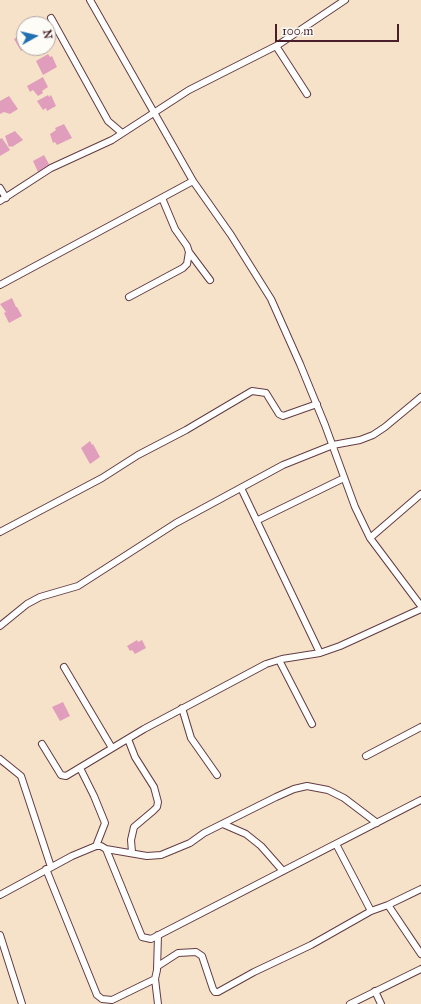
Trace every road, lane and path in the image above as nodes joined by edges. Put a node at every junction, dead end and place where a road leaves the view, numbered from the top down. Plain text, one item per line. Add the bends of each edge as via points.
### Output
1 (90, 0) edge
2 (345, 0) edge
3 (56, 27) edge
4 (276, 46) junction
5 (306, 94) dead end
6 (154, 113) junction
7 (122, 133) junction
8 (193, 181) junction
9 (0, 188) edge
10 (162, 198) junction
11 (3, 199) edge
12 (189, 252) junction
13 (210, 280) dead end
14 (0, 285) edge
15 (129, 297) dead end
16 (421, 397) edge
17 (317, 404) junction
18 (333, 445) junction
19 (344, 478) junction
20 (241, 488) junction
21 (421, 494) edge
22 (258, 520) junction
23 (0, 532) edge
24 (370, 538) junction
25 (421, 607) edge
26 (0, 626) edge
27 (320, 653) junction
28 (279, 660) junction
29 (64, 666) dead end
30 (182, 708) junction
31 (312, 724) dead end
32 (421, 727) edge
33 (128, 739) junction
34 (42, 744) dead end
35 (112, 748) junction
36 (366, 756) dead end
37 (0, 759) edge
38 (80, 768) junction
39 (217, 774) dead end
40 (421, 800) edge
41 (377, 823) junction
42 (223, 824) junction
43 (336, 844) junction
44 (96, 846) junction
45 (106, 849) junction
46 (132, 852) junction
47 (49, 868) junction
48 (283, 871) junction
49 (421, 889) edge
50 (0, 895) edge
51 (388, 905) junction
52 (371, 911) junction
53 (0, 935) edge
54 (158, 935) junction
55 (421, 954) edge
56 (158, 966) junction
57 (421, 969) edge
58 (155, 979) junction
59 (376, 991) junction
60 (22, 1004) edge
61 (158, 1004) edge
62 (350, 1004) edge
63 (381, 1004) edge

1 - 6 street
2 - 4 street
3 - 7 street via 108,121
4 - 5 street
4 - 6 street via 189,90
6 - 7 street
6 - 8 street
7 - 11 street via 51,168
8 - 10 street
8 - 17 street via 271,299
9 - 11 street
10 - 12 street via 175,230 184,240
10 - 14 street
12 - 13 street
12 - 15 street via 187,264 183,268
16 - 18 street via 373,435
17 - 18 street
17 - 23 street via 283,416 279,414 266,393 252,391 102,478
18 - 19 street
18 - 20 street via 283,465
19 - 22 street
19 - 24 street
20 - 22 street
20 - 26 street via 176,523 78,586 40,597 27,604
21 - 24 street
22 - 27 street via 300,615
24 - 25 street
25 - 27 street
27 - 28 street
28 - 30 street via 260,667
28 - 31 street
29 - 35 street
30 - 33 street
30 - 39 street via 191,738
32 - 36 street
33 - 35 street
33 - 46 street via 135,757 154,787 158,802 157,808 134,827 130,840
34 - 38 street via 61,775 66,776
35 - 38 street
37 - 47 street via 20,776
38 - 44 street via 105,823
40 - 41 street
41 - 42 street via 344,798 328,790 307,786 294,789
41 - 43 street
42 - 46 street via 190,843 161,855 147,856
42 - 48 street via 251,838
43 - 48 street
43 - 52 street
44 - 45 street
44 - 47 street
45 - 46 street
45 - 54 street via 142,937 151,939
47 - 50 street
47 - 58 street via 97,994 102,999 112,1000
48 - 54 street
49 - 51 street
51 - 52 street
51 - 55 street
52 - 56 street via 218,992 213,989 202,956 196,952 178,953
53 - 60 street
54 - 56 street
56 - 58 street
57 - 59 street
58 - 61 street
59 - 62 street
59 - 63 street

